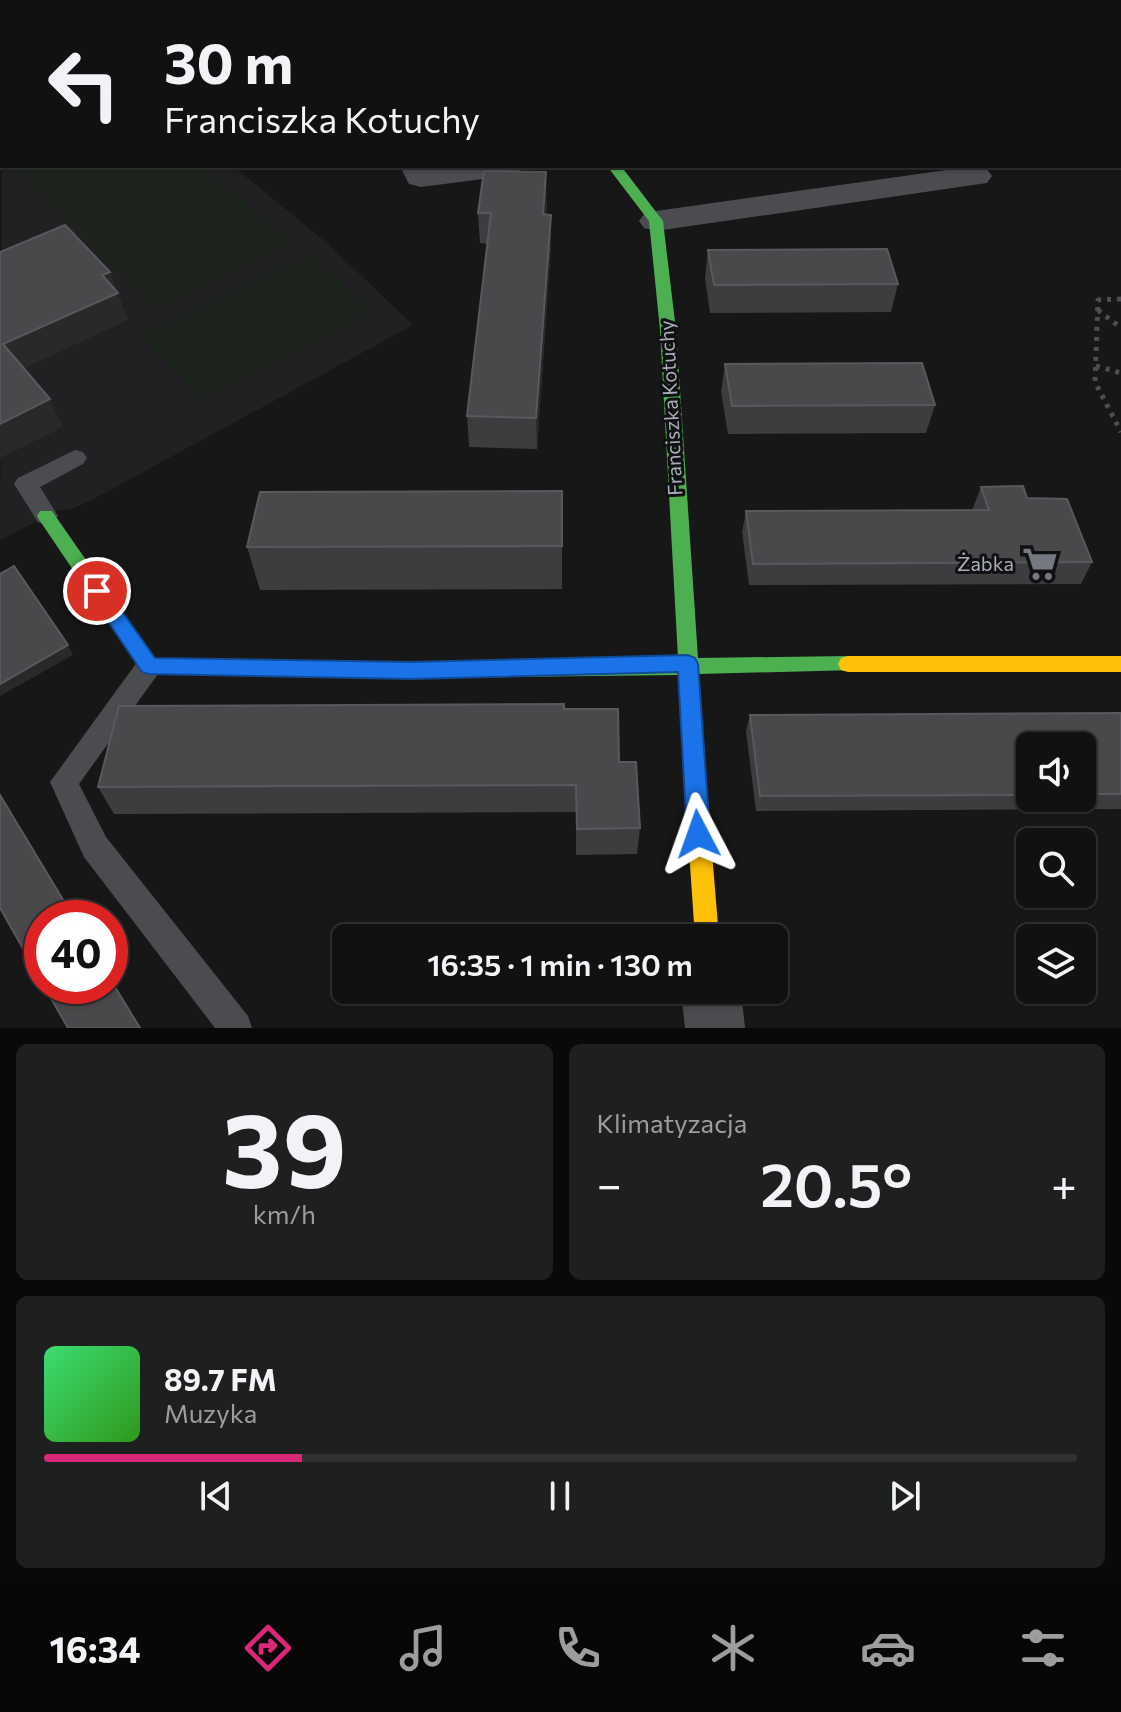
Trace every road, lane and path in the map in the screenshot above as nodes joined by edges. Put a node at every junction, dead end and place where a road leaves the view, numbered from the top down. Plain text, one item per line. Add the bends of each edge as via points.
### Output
1 (471, 168) edge
2 (616, 168) edge
3 (419, 171) edge
4 (975, 176) dead end
5 (656, 221) junction
6 (1121, 299) edge
7 (1097, 309) junction
8 (1121, 328) edge
9 (1096, 366) junction
10 (1121, 373) edge
11 (1121, 432) edge
12 (75, 458) dead end
13 (46, 516) joint
14 (688, 664) junction
15 (1121, 664) edge
16 (149, 666) junction
17 (706, 924) edge
18 (712, 1004) edge
19 (236, 1028) edge
20 (715, 1028) edge

1 - 3 street
2 - 5 street
4 - 5 street
5 - 14 street, Franciszka Kotuchy via 668,330
6 - 7 path via 1098,300
7 - 8 path
7 - 9 path
9 - 10 path
9 - 11 path via 1095,382
12 - 13 lane via 26,484
13 - 16 street
14 - 15 street
14 - 16 street via 412,670
14 - 17 street, Franciszka Kotuchy
16 - 19 lane via 64,782 95,847
18 - 20 street

